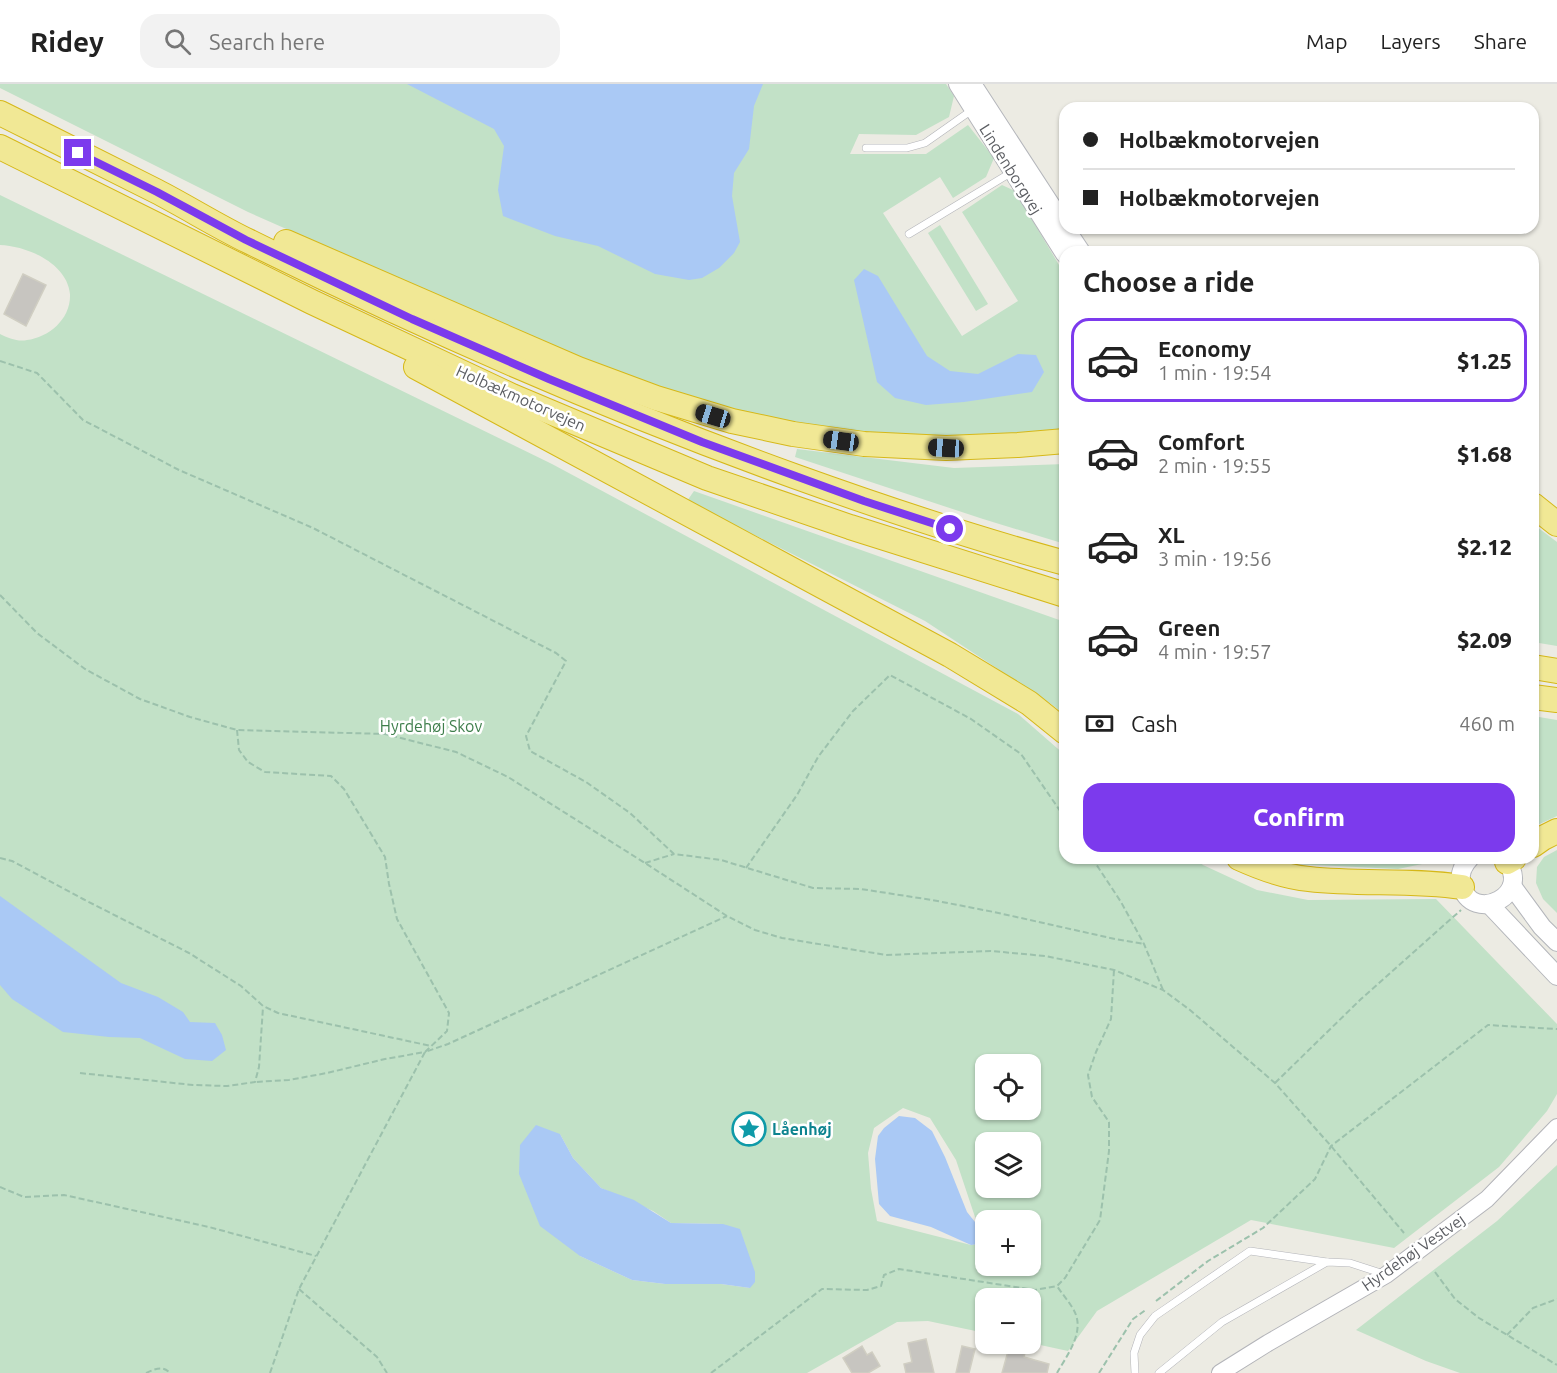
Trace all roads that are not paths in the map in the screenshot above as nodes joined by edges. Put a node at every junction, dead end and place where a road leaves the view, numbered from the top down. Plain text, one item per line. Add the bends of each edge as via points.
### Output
1 (958, 84) edge
2 (972, 84) edge
3 (979, 106) junction
4 (0, 113) edge
5 (0, 147) edge
6 (866, 148) dead end
7 (1019, 168) junction
8 (157, 192) junction
9 (1059, 220) edge
10 (909, 234) dead end
11 (1061, 246) edge
12 (312, 302) junction
13 (1059, 442) edge
14 (1539, 510) edge
15 (1557, 524) edge
16 (1059, 561) edge
17 (1059, 593) edge
18 (1539, 668) edge
19 (1557, 671) edge
20 (1539, 698) edge
21 (1557, 700) edge
22 (1059, 727) edge
23 (1557, 831) edge
24 (1539, 840) edge
25 (1252, 864) edge
26 (1464, 864) edge
27 (1509, 866) edge
28 (1474, 897) junction
29 (1557, 942) edge
30 (1557, 976) edge
31 (1557, 1127) edge
32 (1327, 1262) junction
33 (1386, 1275) junction
34 (1136, 1373) edge
35 (1159, 1373) edge
36 (1220, 1373) edge

1 - 3 main road, Lindenborgvej
2 - 3 main road, Lindenborgvej
3 - 6 lane via 925,143 907,148
3 - 7 main road, Lindenborgvej
4 - 8 highway, Holbækmotorvejen
5 - 12 highway, Holbækmotorvejen
7 - 9 main road, Lindenborgvej
7 - 10 lane
7 - 11 main road, Lindenborgvej
8 - 13 highway via 264,232 578,369 732,422 864,444 946,448
8 - 16 highway, Holbækmotorvejen via 246,240 412,319 702,442 875,504
12 - 17 highway, Holbækmotorvejen via 512,396 707,478
12 - 22 highway via 390,353 950,656 1029,703
14 - 15 highway
18 - 19 highway
20 - 21 highway
23 - 24 highway
25 - 28 highway via 1308,879 1439,883
26 - 28 main road via 1460,879
27 - 28 main road via 1503,898 1496,902
27 - 29 main road via 1542,927
28 - 30 main road
31 - 33 street, Hyrdehøj Vestvej via 1487,1199
32 - 33 lane via 1350,1263
32 - 34 lane via 1250,1251 1155,1316 1140,1335 1134,1353
32 - 35 lane via 1222,1322
33 - 36 street, Hyrdehøj Vestvej

